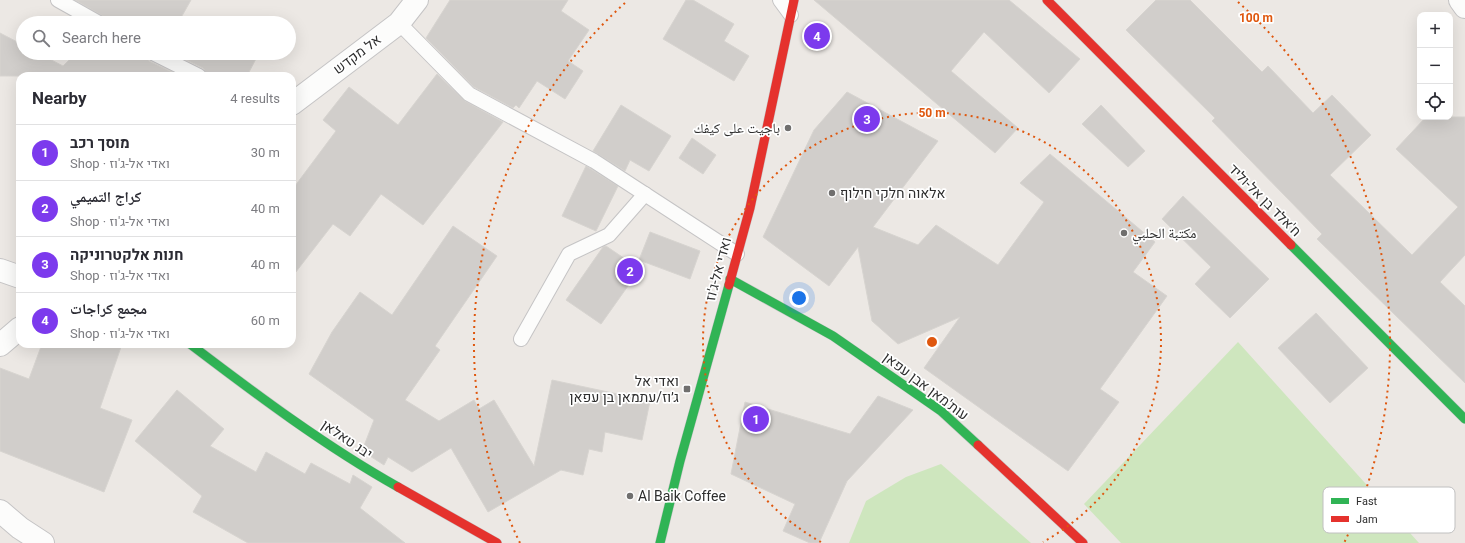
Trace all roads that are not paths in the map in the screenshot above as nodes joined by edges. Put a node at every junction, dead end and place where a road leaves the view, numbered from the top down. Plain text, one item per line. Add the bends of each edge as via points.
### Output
1 (58, 0) edge
2 (417, 0) edge
3 (780, 0) edge
4 (794, 0) edge
5 (1047, 0) edge
6 (1460, 0) edge
7 (1465, 7) edge
8 (791, 15) junction
9 (87, 16) edge
10 (399, 23) junction
11 (167, 60) edge
12 (191, 72) edge
13 (296, 101) edge
14 (645, 194) junction
15 (737, 254) junction
16 (0, 270) edge
17 (16, 276) edge
18 (730, 279) junction
19 (16, 331) edge
20 (521, 339) dead end
21 (0, 345) edge
22 (195, 348) edge
23 (1465, 418) edge
24 (0, 511) edge
25 (43, 543) edge
26 (497, 543) edge
27 (660, 543) edge
28 (1083, 543) edge

1 - 9 lane
2 - 10 street, אל מקדש
3 - 8 lane
4 - 8 street, ואדי אל-ג'וז
5 - 23 street, ח'אלד בן אל-וליד
6 - 7 street
8 - 15 street, ואדי אל-ג'וז via 750,208
10 - 13 street, אל מקדש
10 - 14 lane via 469,94 594,161
11 - 12 lane
14 - 15 lane
14 - 20 lane via 609,235 568,254
15 - 18 street, ואדי אל-ג'וז
16 - 17 street
18 - 27 street, ואדי אל-ג'וז
18 - 28 street, עות'מאן אבן עפאן via 833,336 941,411
19 - 21 street
22 - 26 street, יבנ טאלאן via 271,405 366,468
24 - 25 street

